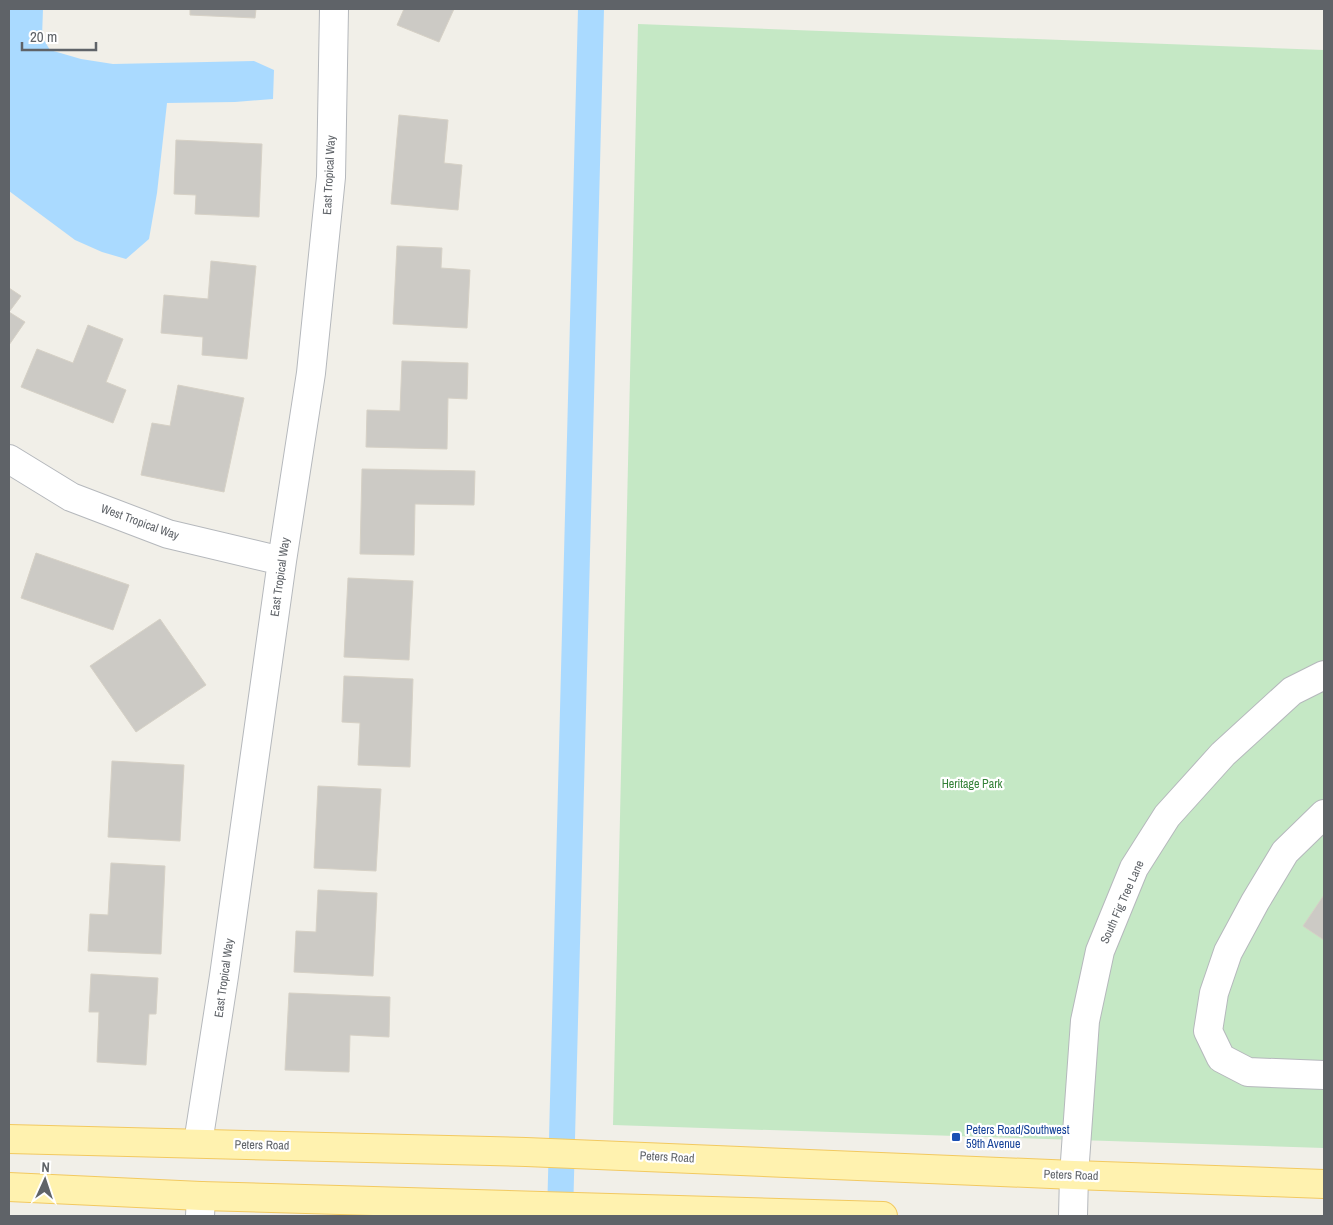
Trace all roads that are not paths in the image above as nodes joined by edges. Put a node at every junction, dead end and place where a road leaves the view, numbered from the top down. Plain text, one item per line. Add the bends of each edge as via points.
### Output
1 (334, 9) edge
2 (9, 459) edge
3 (282, 561) junction
4 (1324, 675) edge
5 (1324, 814) edge
6 (1324, 1075) edge
7 (9, 1139) edge
8 (198, 1143) junction
9 (1074, 1175) junction
10 (1324, 1184) edge
11 (9, 1187) edge
12 (201, 1206) edge
13 (882, 1216) edge
14 (1073, 1216) edge

1 - 3 street, East Tropical Way via 331,177 312,373
2 - 3 street, West Tropical Way via 71,497 168,534
3 - 8 street, East Tropical Way
4 - 9 street, South Fig Tree Lane via 1292,691 1223,754 1168,816 1134,868 1100,952 1085,1021
5 - 6 street via 1285,852 1228,952 1214,993 1208,1031 1221,1058 1248,1072
7 - 8 main road, Peters Road
8 - 9 main road, Peters Road via 616,1155
9 - 10 main road, Peters Road
9 - 14 street, South Fig Tree Lane
11 - 12 main road
12 - 13 main road via 524,1205

